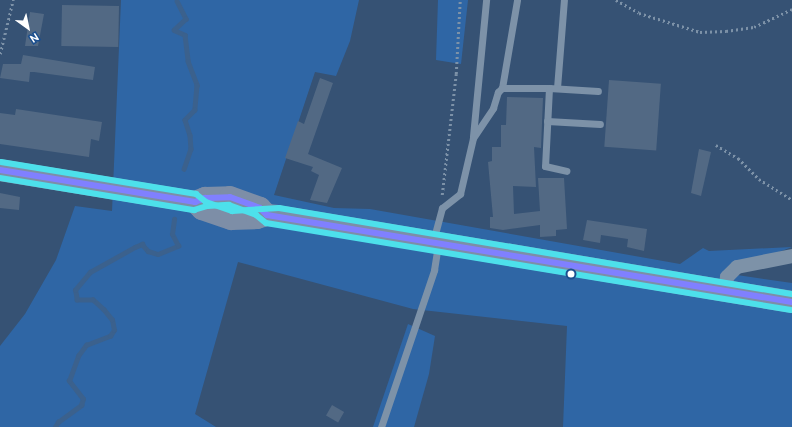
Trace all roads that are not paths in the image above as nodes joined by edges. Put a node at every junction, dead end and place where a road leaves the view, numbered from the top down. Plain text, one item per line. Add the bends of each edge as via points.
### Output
1 (486, 0) edge
2 (517, 0) edge
3 (564, 0) edge
4 (502, 88) junction
5 (549, 88) junction
6 (557, 88) junction
7 (598, 91) dead end
8 (547, 121) junction
9 (600, 124) dead end
10 (473, 138) junction
11 (0, 169) edge
12 (566, 171) dead end
13 (436, 242) junction
14 (792, 256) edge
15 (725, 290) junction
16 (792, 302) edge
17 (381, 427) edge

1 - 10 lane
2 - 4 lane
3 - 6 lane
4 - 5 lane
4 - 10 lane
5 - 6 lane
5 - 8 lane
6 - 7 lane
8 - 9 lane
8 - 12 lane via 545,166
10 - 13 lane via 460,194 442,208
11 - 13 main road via 195,202 205,198 230,197 260,208 267,215
13 - 15 main road
13 - 17 lane via 434,270
14 - 15 street via 737,267 727,277
15 - 16 main road

